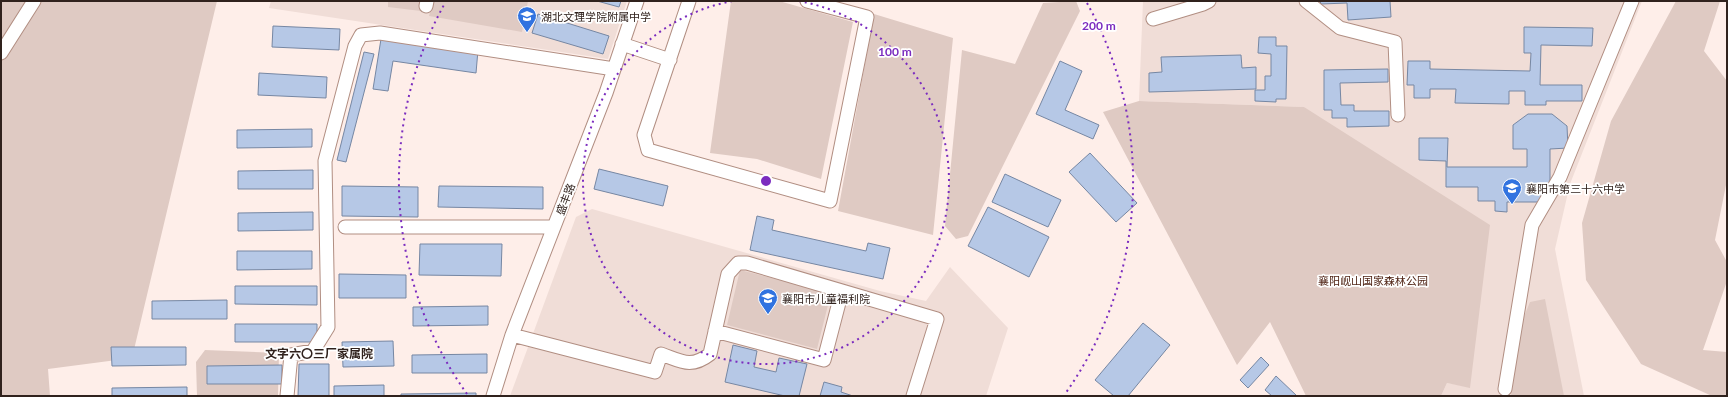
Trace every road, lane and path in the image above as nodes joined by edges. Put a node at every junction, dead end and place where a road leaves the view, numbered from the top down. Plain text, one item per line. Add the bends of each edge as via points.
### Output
1 (34, 1) edge
2 (637, 1) edge
3 (689, 1) edge
4 (807, 1) edge
5 (1209, 1) edge
6 (1306, 1) edge
7 (1632, 1) edge
8 (1153, 19) dead end
9 (622, 44) junction
10 (1, 53) edge
11 (670, 60) junction
12 (614, 69) junction
13 (1398, 115) dead end
14 (345, 227) dead end
15 (554, 227) junction
16 (842, 291) junction
17 (715, 331) junction
18 (512, 335) junction
19 (1505, 389) dead end
20 (287, 396) edge
21 (492, 396) edge
22 (913, 396) edge

1 - 10 street
2 - 9 street, 盛丰路
3 - 11 street
4 - 11 street via 867,17 830,201 648,150 644,135
5 - 8 street
6 - 13 street via 1340,28 1395,42
7 - 19 street via 1560,177 1532,225
9 - 11 street
9 - 12 street, 盛丰路
12 - 15 street, 盛丰路
12 - 20 street via 380,33 361,35 355,46 326,161 328,327 313,351 291,355
14 - 15 street
15 - 18 street, 盛丰路
16 - 17 street via 747,263 738,263 728,274
16 - 17 street via 824,360
16 - 22 street via 937,320
17 - 18 street via 710,354 700,361 690,364 661,354 655,372
18 - 21 street, 盛丰路

